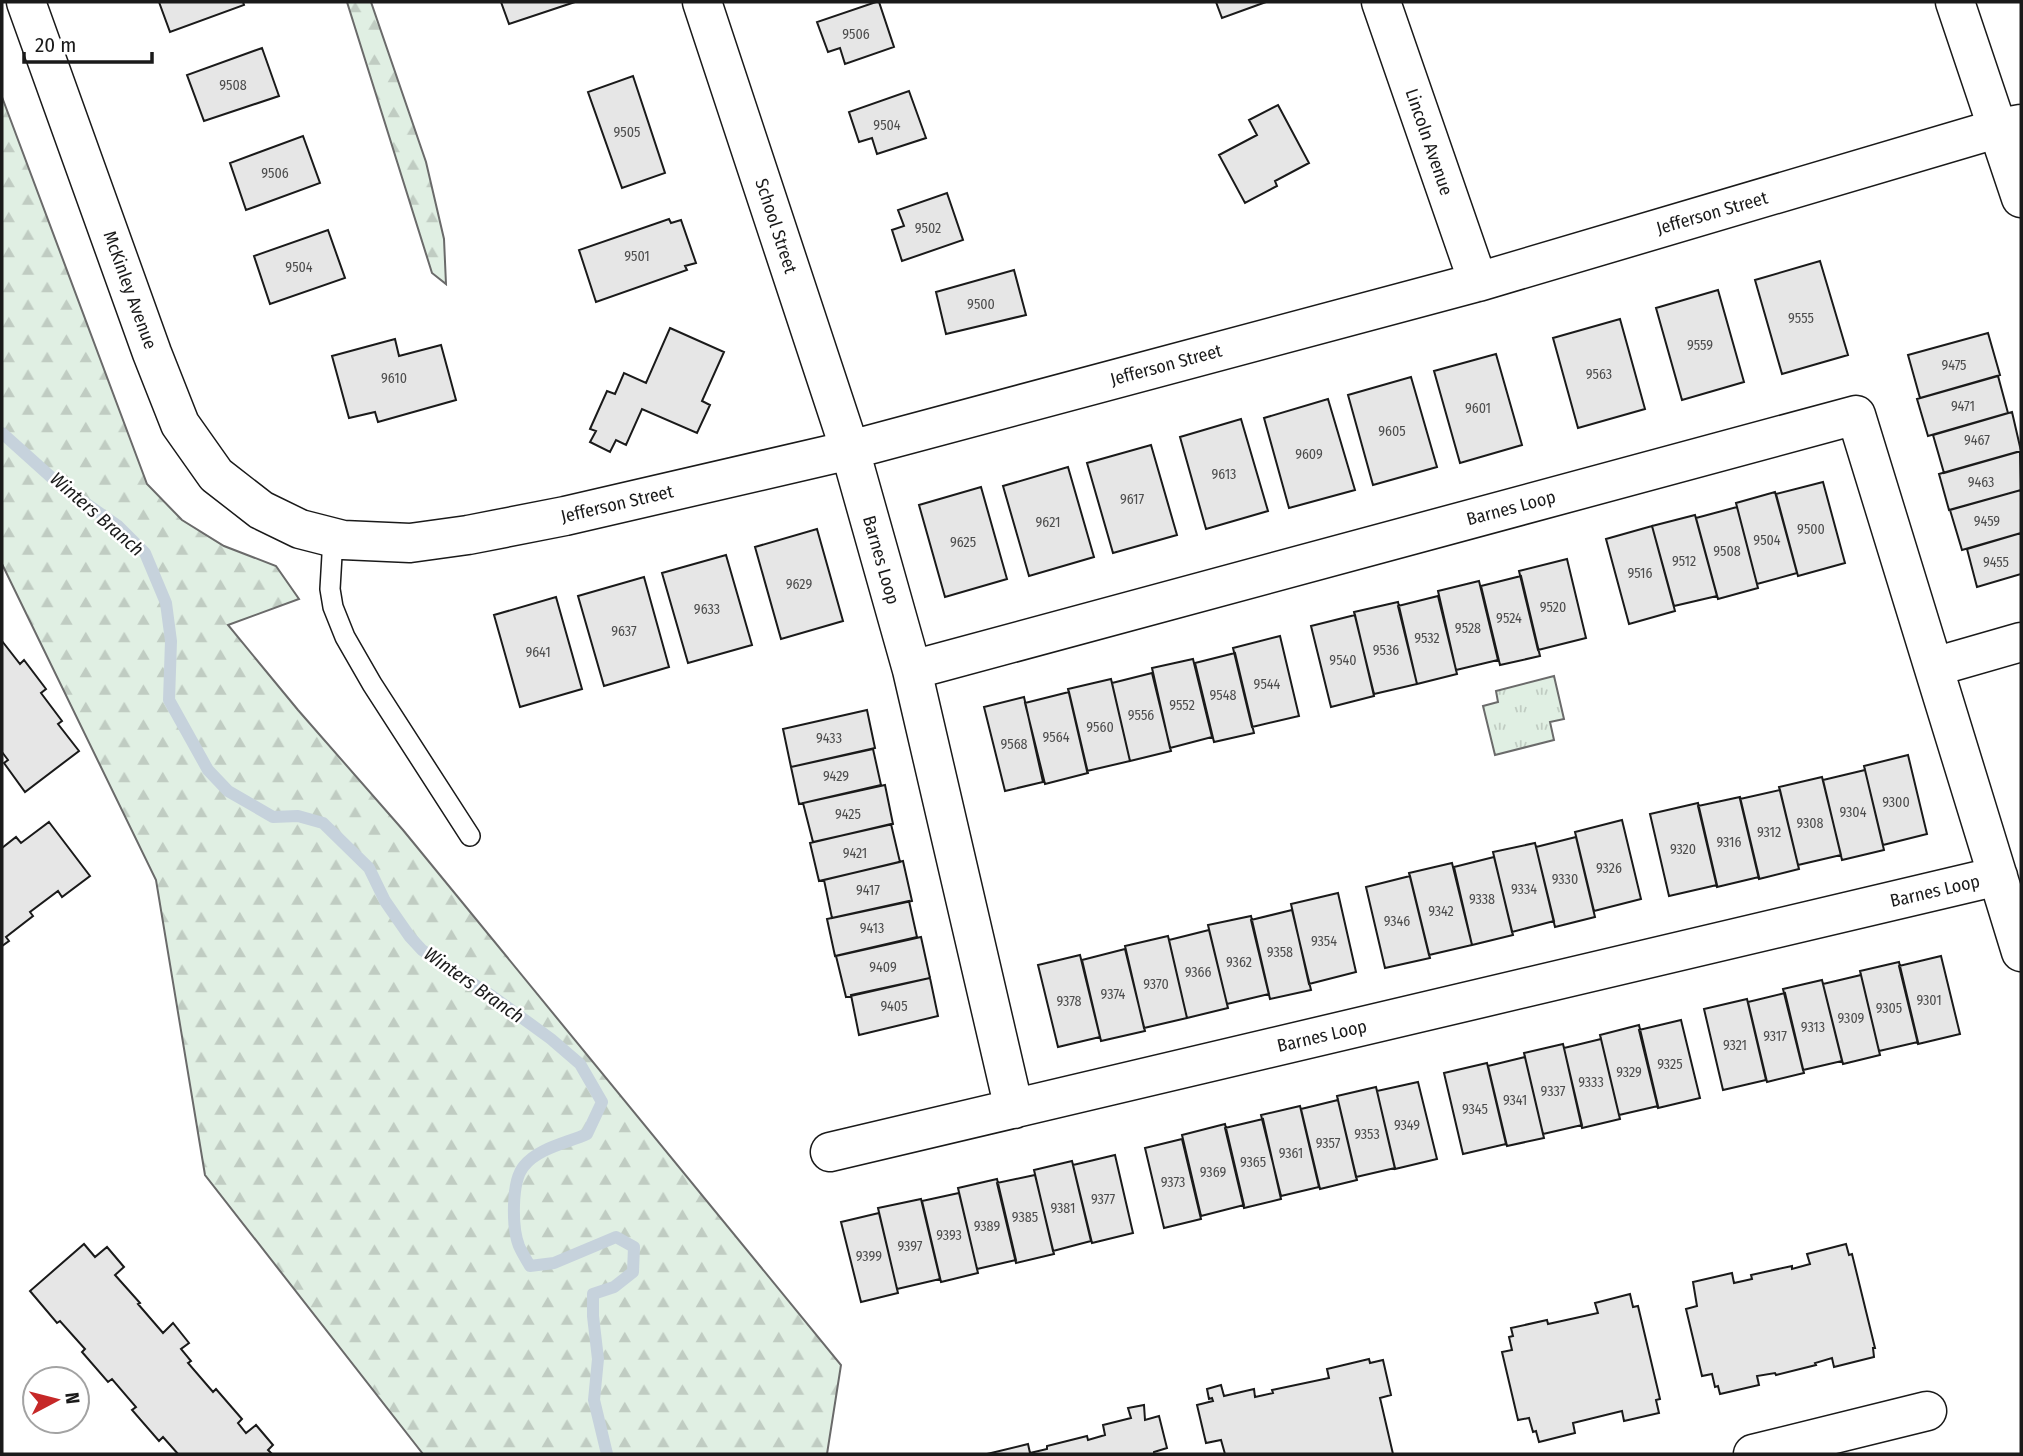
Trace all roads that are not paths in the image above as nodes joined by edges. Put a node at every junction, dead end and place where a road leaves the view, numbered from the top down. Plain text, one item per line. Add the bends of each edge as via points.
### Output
1 (26, 2) edge
2 (702, 2) edge
3 (1381, 2) edge
4 (1955, 2) edge
5 (2010, 126) edge
6 (2021, 198) edge
7 (1478, 282) junction
8 (850, 450) junction
9 (317, 534) junction
10 (2021, 642) edge
11 (1934, 667) junction
12 (912, 670) junction
13 (470, 836) dead end
14 (1998, 876) junction
15 (2021, 952) edge
16 (1014, 1109) junction
17 (830, 1152) dead end
18 (1927, 1411) dead end
19 (1753, 1454) edge

1 - 9 street, McKinley Avenue via 180,424 216,475 261,510
2 - 8 street, School Street
3 - 7 street, Lincoln Avenue
4 - 5 street
5 - 6 street
5 - 7 street, Jefferson Street
7 - 8 street, Jefferson Street
8 - 9 street, Jefferson Street via 468,535 410,542 343,540
8 - 12 street, Barnes Loop
9 - 13 lane via 333,607 345,637
10 - 11 street
11 - 12 street, Barnes Loop via 1856,415
11 - 14 street, Barnes Loop
12 - 16 street, Barnes Loop
14 - 15 street, Barnes Loop
14 - 16 street, Barnes Loop
16 - 17 street, Barnes Loop
18 - 19 street

